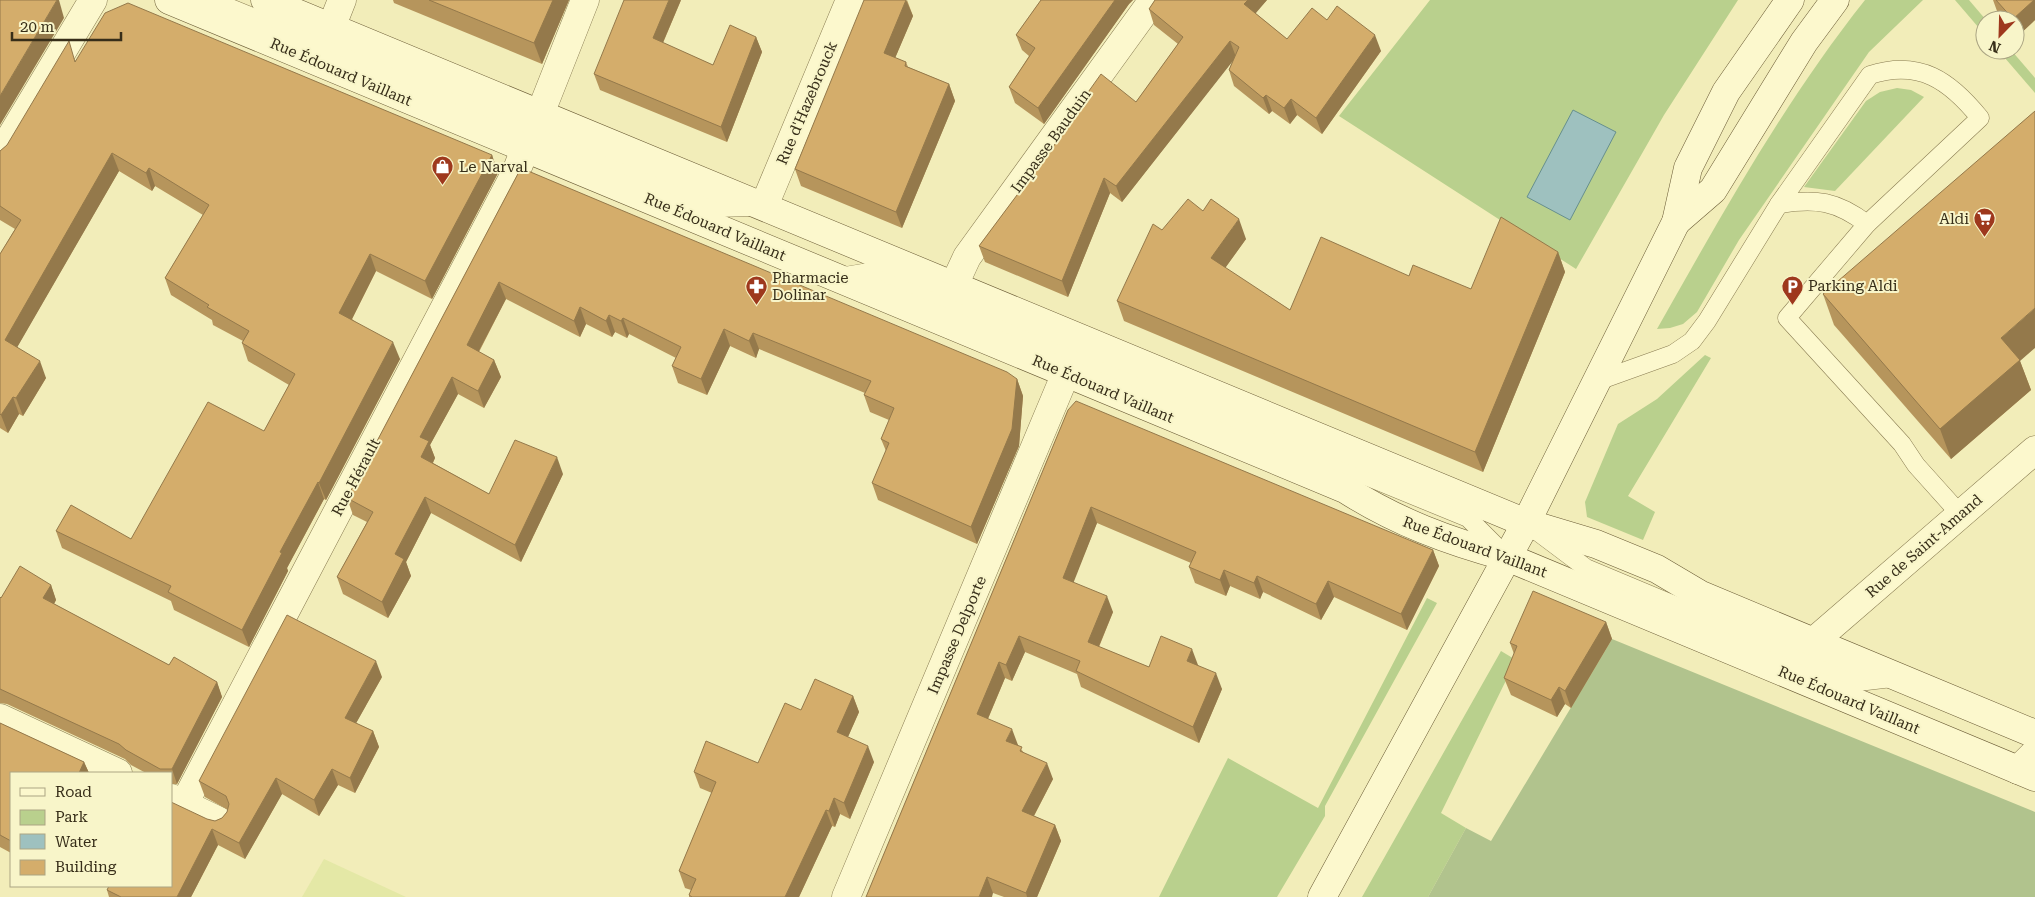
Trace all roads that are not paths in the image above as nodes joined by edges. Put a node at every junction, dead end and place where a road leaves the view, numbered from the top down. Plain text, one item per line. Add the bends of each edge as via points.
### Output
1 (93, 0) edge
2 (169, 0) edge
3 (211, 0) edge
4 (265, 0) edge
5 (342, 0) edge
6 (585, 0) edge
7 (850, 0) edge
8 (1153, 0) edge
9 (1790, 0) edge
10 (1835, 0) edge
11 (331, 28) junction
12 (540, 114) junction
13 (525, 149) junction
14 (0, 155) edge
15 (1779, 204) junction
16 (764, 206) junction
17 (1676, 222) junction
18 (1867, 224) junction
19 (836, 278) junction
20 (954, 285) junction
21 (1066, 373) junction
22 (1596, 382) junction
23 (2035, 450) edge
24 (1960, 514) junction
25 (1526, 523) junction
26 (1507, 557) junction
27 (1813, 642) junction
28 (1898, 677) junction
29 (0, 718) edge
30 (2035, 734) edge
31 (2029, 767) edge
32 (116, 772) edge
33 (178, 801) edge
34 (219, 821) edge
35 (846, 897) edge
36 (1322, 897) edge

1 - 14 main road
2 - 13 main road, Rue Édouard Vaillant
3 - 16 lane via 715,208
4 - 11 main road
5 - 11 main road
6 - 12 main road
7 - 16 main road, Rue d'Hazebrouck
8 - 20 main road, Impasse Bauduin via 967,257
9 - 17 main road via 1726,92 1688,168
10 - 17 main road via 1804,42 1713,190
11 - 12 main road
12 - 16 main road
13 - 19 main road, Rue Édouard Vaillant
13 - 33 main road, Rue Hérault via 516,172
15 - 18 lane via 1820,201 1850,211
15 - 18 lane via 1870,75 1898,70 1933,75 1963,97 1980,118
15 - 22 lane via 1692,341 1673,354
16 - 20 main road
17 - 22 main road
18 - 24 lane via 1787,318 1902,444 1916,466
19 - 21 main road, Rue Édouard Vaillant
19 - 26 lane via 869,272 1468,518
20 - 25 main road
21 - 26 main road, Rue Édouard Vaillant via 1345,489 1382,512 1456,543
21 - 35 main road, Impasse Delporte
22 - 25 main road
23 - 24 main road, Rue de Saint-Amand
24 - 27 main road, Rue de Saint-Amand
25 - 26 main road
25 - 27 main road via 1596,544 1657,569 1701,595
25 - 28 lane via 1586,568 1858,682
26 - 31 main road, Rue Édouard Vaillant
26 - 36 main road
27 - 28 main road
28 - 30 main road
29 - 32 main road
33 - 34 main road

